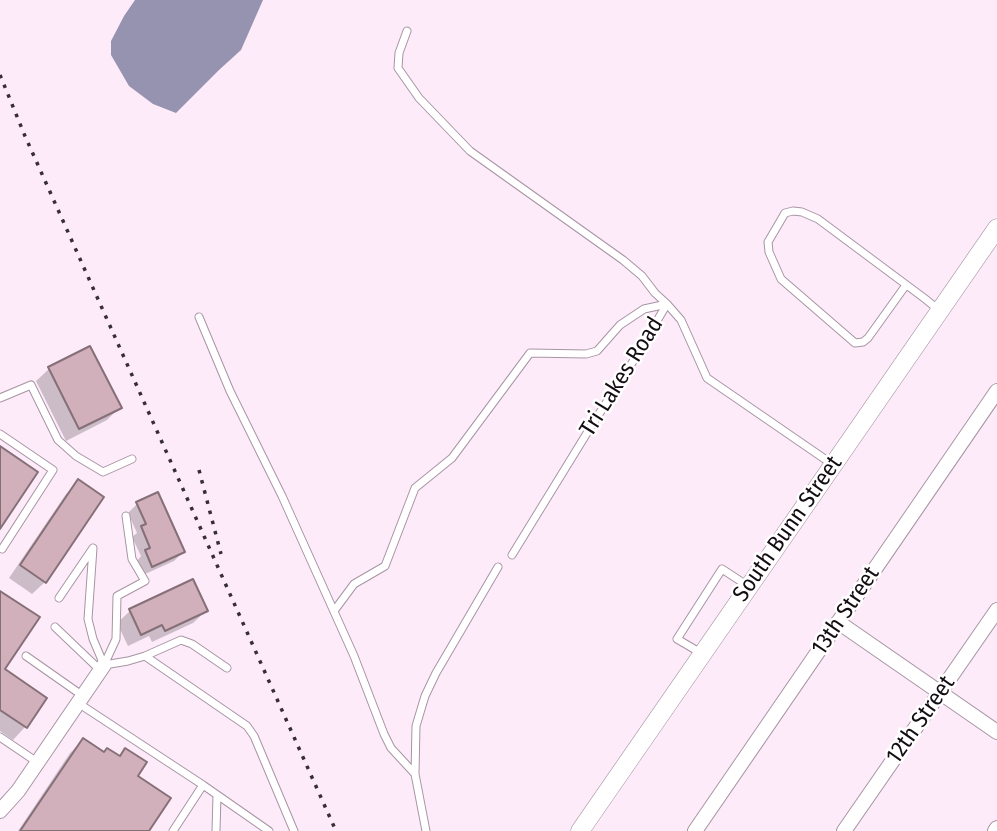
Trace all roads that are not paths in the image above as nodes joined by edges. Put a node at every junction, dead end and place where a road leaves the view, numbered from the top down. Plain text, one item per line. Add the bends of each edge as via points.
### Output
1 (407, 31) dead end
2 (997, 228) edge
3 (906, 285) junction
4 (667, 304) junction
5 (940, 310) junction
6 (199, 317) dead end
7 (997, 391) edge
8 (0, 398) edge
9 (0, 434) edge
10 (132, 459) dead end
11 (832, 464) junction
12 (126, 516) dead end
13 (2, 548) edge
14 (512, 555) dead end
15 (498, 567) dead end
16 (748, 586) junction
17 (59, 598) dead end
18 (997, 610) edge
19 (334, 611) junction
20 (838, 622) junction
21 (55, 627) dead end
22 (702, 654) junction
23 (26, 656) dead end
24 (145, 656) junction
25 (102, 667) junction
26 (227, 668) dead end
27 (940, 692) junction
28 (80, 699) junction
29 (997, 732) edge
30 (0, 737) edge
31 (38, 762) junction
32 (415, 774) junction
33 (203, 785) junction
34 (218, 795) junction
35 (0, 811) edge
36 (584, 830) edge
37 (173, 831) edge
38 (216, 831) edge
39 (269, 831) edge
40 (294, 831) edge
41 (426, 831) edge
42 (695, 831) edge
43 (845, 831) edge

1 - 4 lane, Tri Lakes Road via 398,68 419,98 470,151 617,256
2 - 5 street, South Bunn Street
3 - 3 lane via 802,212 785,213 768,242 780,279 855,343 868,338
3 - 5 lane
4 - 11 lane via 681,320 707,378
4 - 14 lane, Tri Lakes Road
4 - 19 lane via 634,314 597,351 530,353 452,458 415,488 385,566 354,584
5 - 11 street, South Bunn Street
6 - 19 lane
7 - 20 street, 13th Street
8 - 10 lane via 31,385 58,440 76,456 103,472
9 - 13 lane via 53,470
11 - 16 street, South Bunn Street
12 - 25 lane via 132,559 145,580 117,596 116,639
15 - 32 lane via 425,696 416,726
16 - 22 street, South Bunn Street
16 - 22 lane via 722,569 677,639
17 - 25 lane via 93,548 88,619
18 - 27 street, 12th Street
19 - 32 lane via 391,748
20 - 27 street
20 - 42 street, 13th Street
21 - 25 lane
22 - 36 street, South Bunn Street
23 - 28 lane
24 - 25 lane
24 - 26 lane via 181,640
24 - 40 lane via 247,726
25 - 28 street
27 - 29 street
27 - 43 street, 12th Street
28 - 31 street
28 - 33 lane
30 - 31 lane
31 - 35 street
32 - 41 lane
33 - 34 lane
33 - 37 lane
34 - 38 lane
34 - 39 lane

